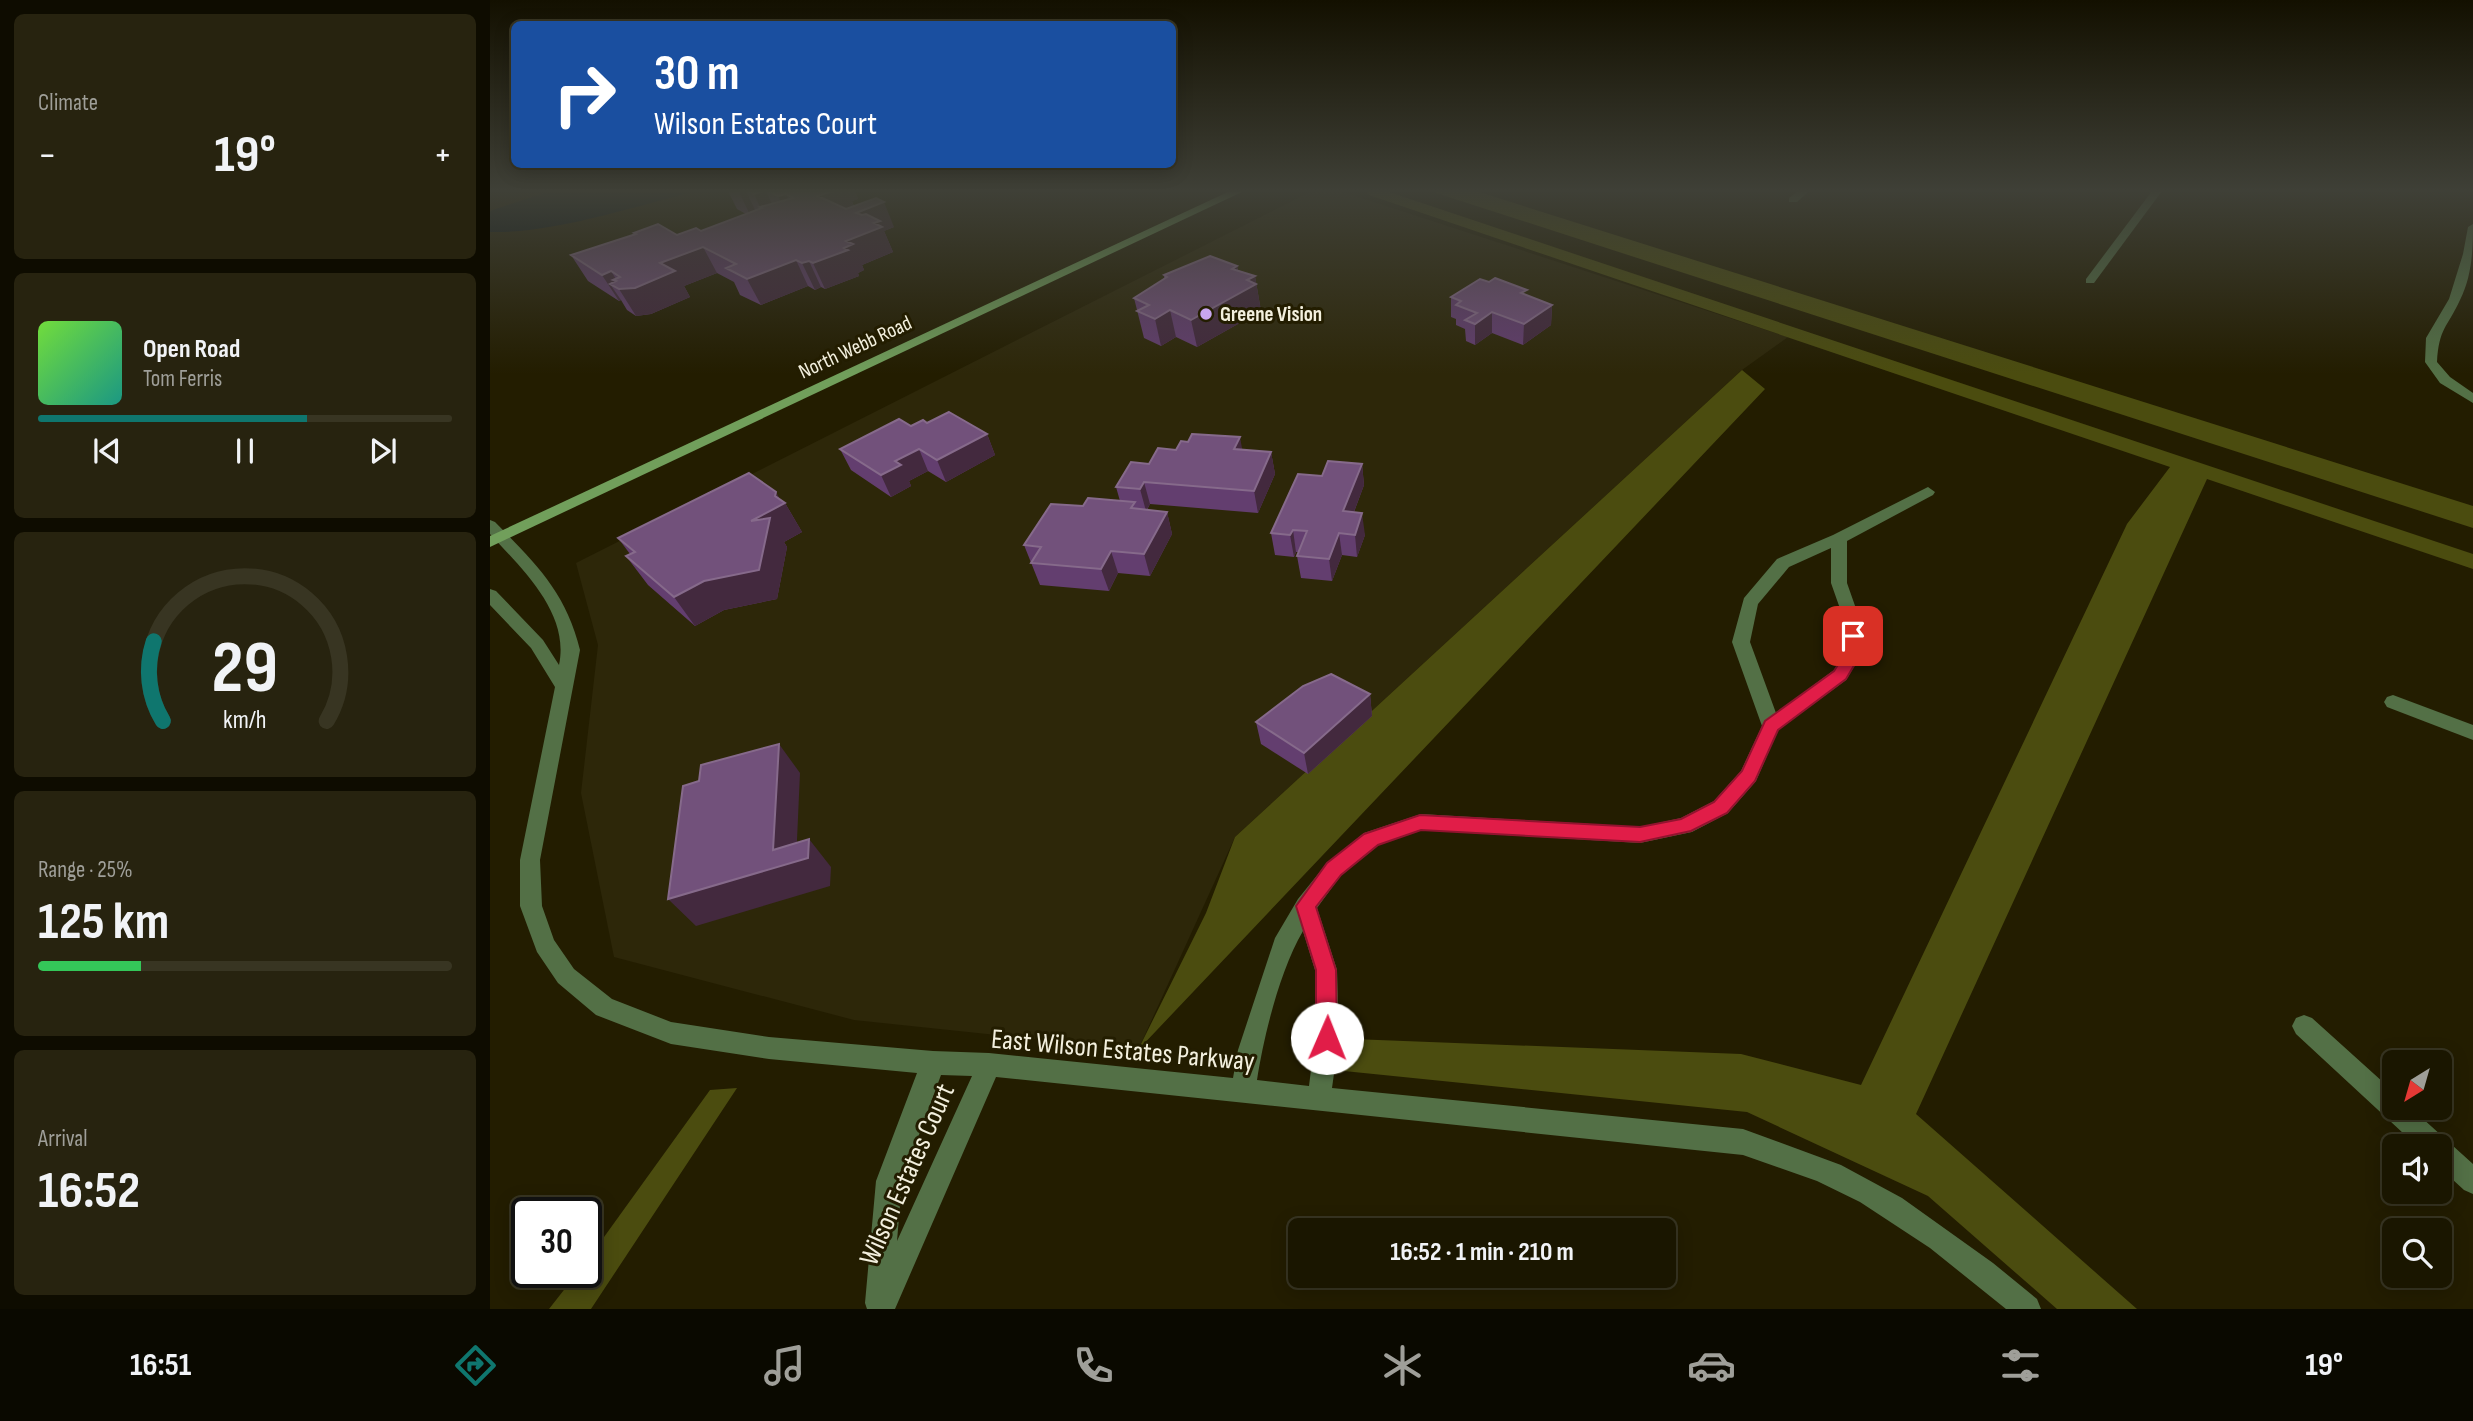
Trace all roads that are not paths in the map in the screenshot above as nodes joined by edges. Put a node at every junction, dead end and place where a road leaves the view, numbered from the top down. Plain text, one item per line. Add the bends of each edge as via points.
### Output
1 (1107, 252) edge
2 (2112, 252) edge
3 (2469, 252) edge
4 (2090, 281) dead end
5 (2473, 398) edge
6 (1928, 492) dead end
7 (494, 535) edge
8 (1839, 539) junction
9 (490, 595) edge
10 (565, 687) junction
11 (2393, 702) dead end
12 (1771, 726) junction
13 (2473, 733) edge
14 (1306, 906) junction
15 (2304, 1026) dead end
16 (933, 1063) junction
17 (989, 1065) junction
18 (1243, 1090) junction
19 (1319, 1098) junction
20 (2422, 1134) edge
21 (2452, 1162) edge
22 (2473, 1181) edge
23 (880, 1309) edge
24 (2027, 1309) edge

1 - 7 main road, North Webb Road
2 - 4 street
3 - 5 street via 2455,299 2432,338 2431,362 2443,377
6 - 8 street
7 - 10 street, East Wilson Estates Parkway via 540,578 565,624 571,650
8 - 12 street via 1839,583 1852,620 1854,652 1840,675
8 - 12 street via 1783,563 1750,602 1741,642
9 - 10 street via 537,644
10 - 16 street, East Wilson Estates Parkway via 530,860 531,906 545,945 566,976 604,1007 671,1033 769,1048
11 - 13 street
12 - 14 street via 1749,776 1721,807 1685,826 1640,835 1420,822 1371,839 1334,869
14 - 18 street via 1283,945 1250,1050
14 - 19 street via 1326,970 1327,1038
15 - 20 street
16 - 17 street, East Wilson Estates Parkway
16 - 23 street, Wilson Estates Court via 890,1181
17 - 18 street, East Wilson Estates Parkway
17 - 23 street, Wilson Estates Court
18 - 19 street, East Wilson Estates Parkway
19 - 24 street, East Wilson Estates Parkway via 1743,1142 1843,1179 1908,1217
21 - 22 street

